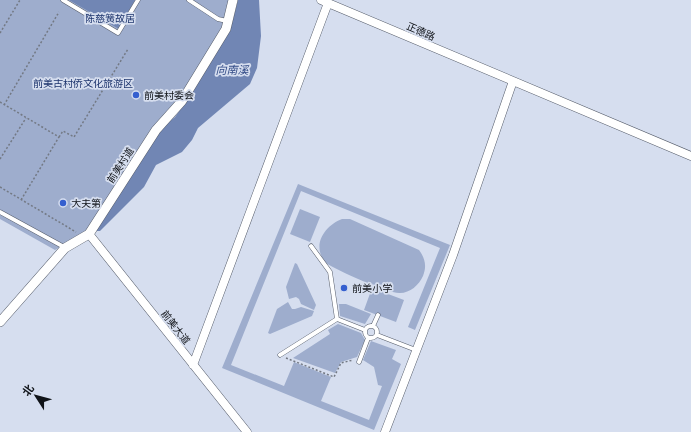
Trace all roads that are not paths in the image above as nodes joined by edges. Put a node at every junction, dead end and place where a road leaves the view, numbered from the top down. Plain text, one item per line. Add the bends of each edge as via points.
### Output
1 (63, 0) edge
2 (138, 0) edge
3 (189, 0) edge
4 (232, 0) edge
5 (324, 2) edge
6 (228, 21) junction
7 (514, 80) junction
8 (691, 156) edge
9 (0, 212) edge
10 (86, 236) junction
11 (311, 246) dead end
12 (65, 248) junction
13 (378, 315) dead end
14 (337, 319) junction
15 (0, 322) edge
16 (373, 326) junction
17 (365, 330) junction
18 (377, 335) junction
19 (368, 338) junction
20 (416, 350) junction
21 (280, 356) road end
22 (358, 362) road end
23 (193, 365) junction
24 (247, 432) edge
25 (385, 432) edge

1 - 2 lane via 118,33
3 - 6 lane via 218,19
4 - 6 street, 前美村道
5 - 7 street, 正德路
5 - 23 street
6 - 10 street, 前美村道 via 226,29 182,101 156,130
7 - 8 street, 正德路
7 - 20 street via 453,255
9 - 12 lane
10 - 12 street, 前美村道
10 - 23 street, 前美大道
11 - 14 lane via 330,272
12 - 15 street, 前美村道
13 - 16 lane
14 - 17 lane
14 - 21 lane
16 - 17 lane
16 - 18 lane via 378,330
17 - 19 lane
18 - 19 lane
18 - 20 lane
19 - 22 lane
20 - 25 street
23 - 24 street, 前美大道

